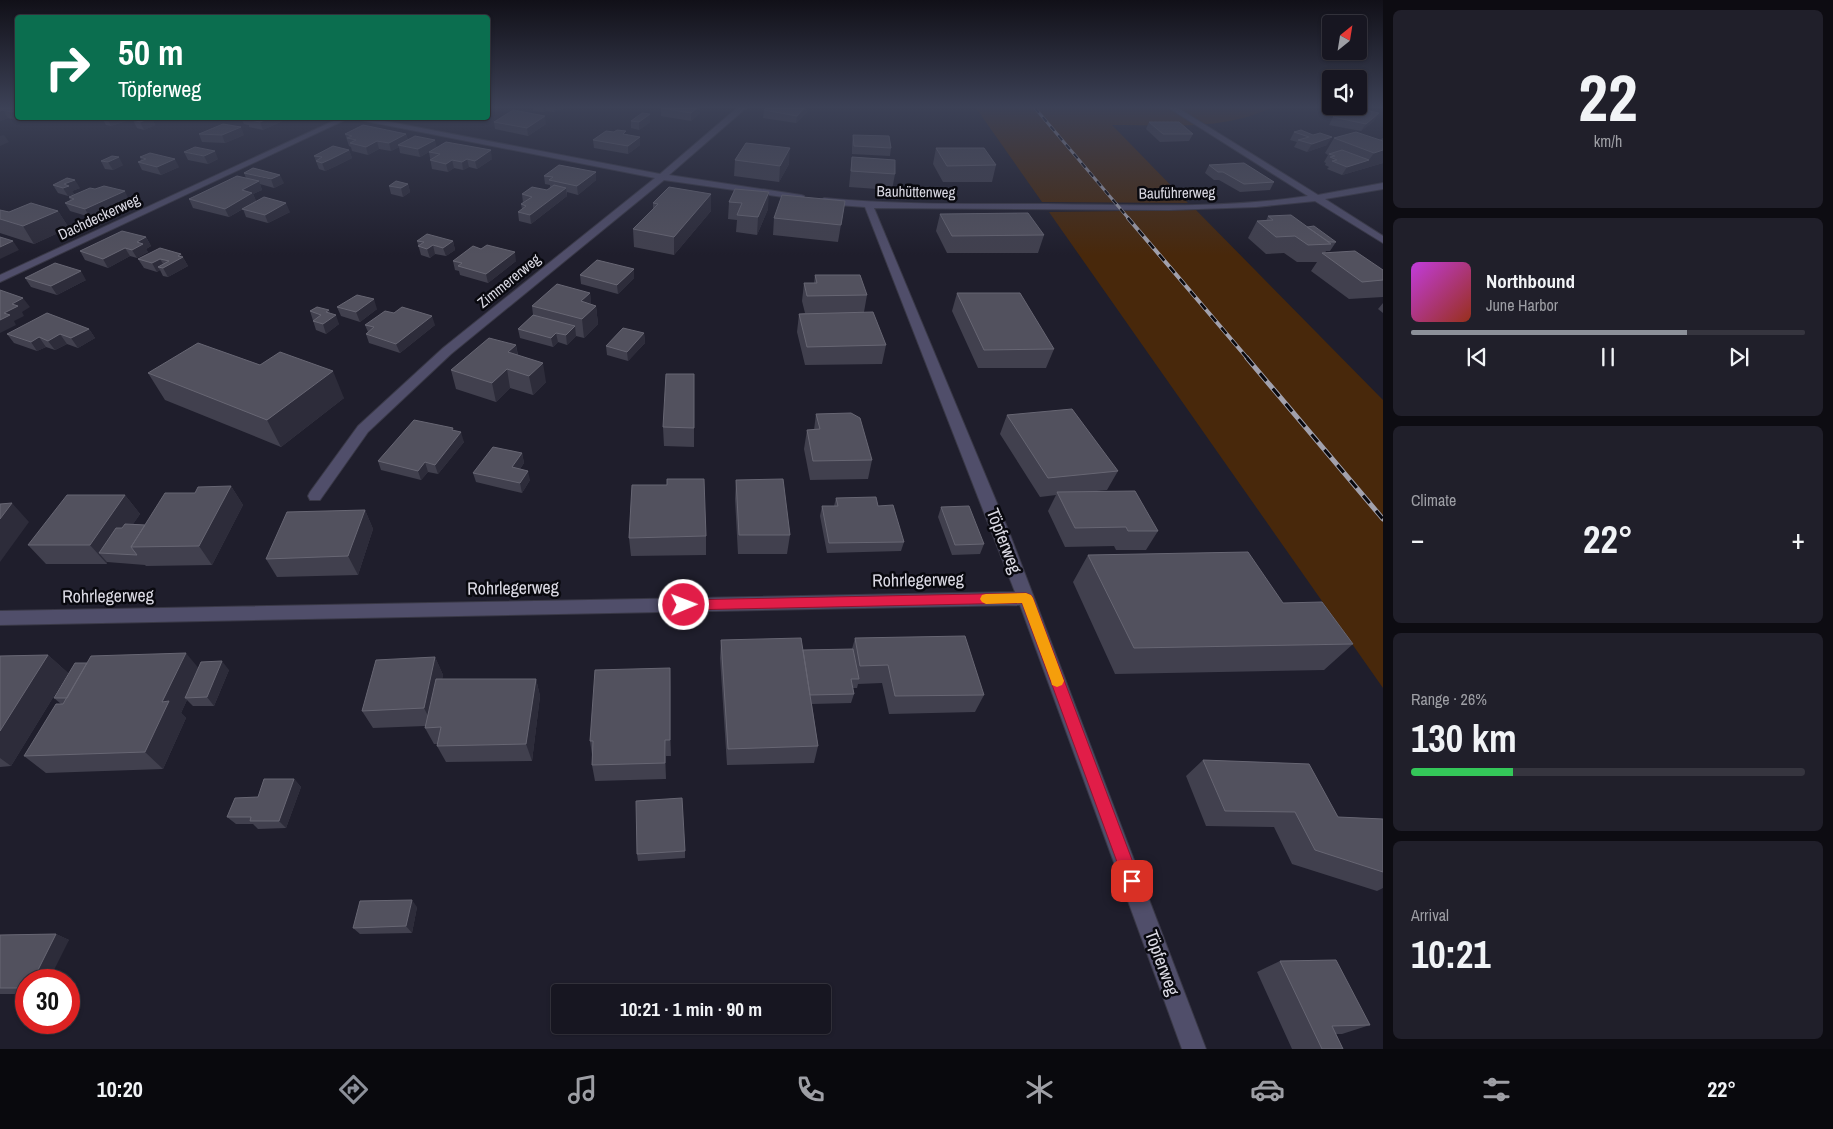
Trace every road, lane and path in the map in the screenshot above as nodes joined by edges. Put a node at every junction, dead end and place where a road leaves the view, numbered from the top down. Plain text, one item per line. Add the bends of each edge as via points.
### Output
1 (261, 157) edge
2 (559, 157) edge
3 (685, 157) edge
4 (1251, 157) edge
5 (662, 177) junction
6 (1383, 186) edge
7 (1318, 199) junction
8 (869, 206) junction
9 (1120, 208) joint
10 (1383, 240) edge
11 (0, 278) edge
12 (315, 496) dead end
13 (1026, 598) junction
14 (0, 618) edge
15 (1194, 1049) edge

1 - 11 street, Dachdeckerweg
2 - 5 street, Bauhüttenweg
3 - 5 street, Zimmererweg
4 - 7 street
5 - 8 street, Bauhüttenweg
5 - 12 street, Zimmererweg via 447,351 363,429
6 - 7 street, Bauführerweg
7 - 9 street, Bauführerweg
7 - 10 street
8 - 9 street, Bauhüttenweg
8 - 13 street, Töpferweg
13 - 14 street, Rohrlegerweg
13 - 15 street, Töpferweg

